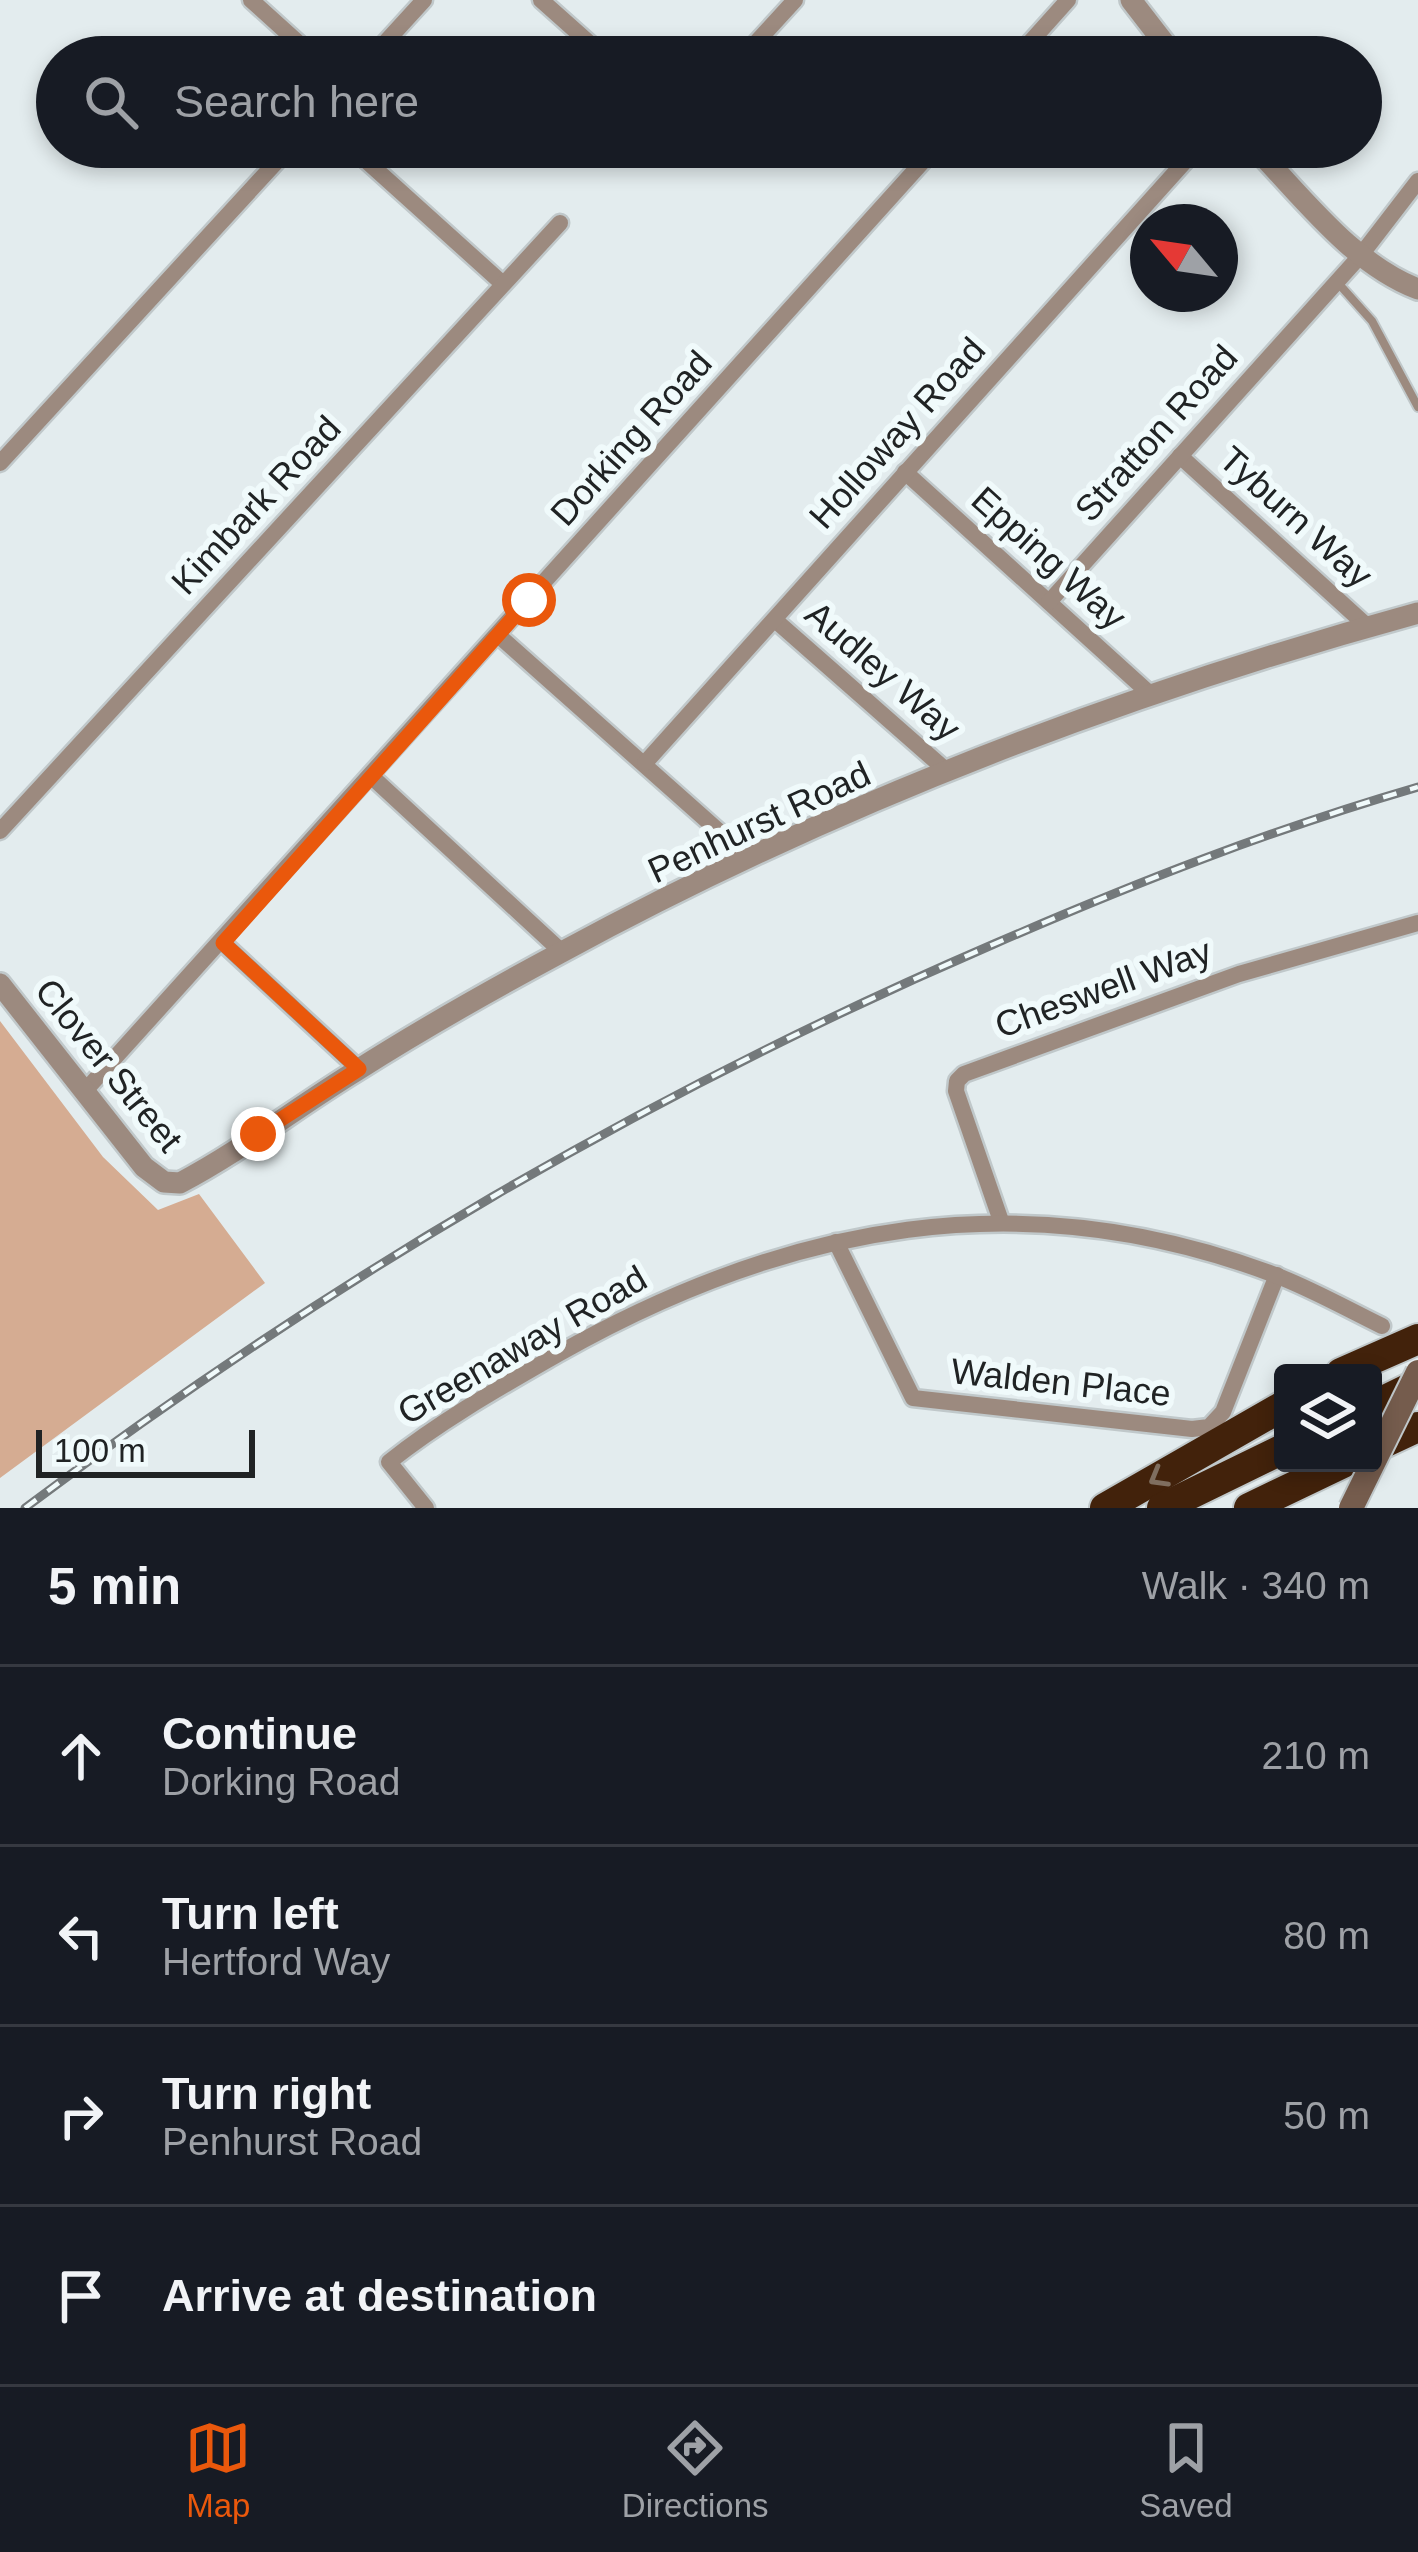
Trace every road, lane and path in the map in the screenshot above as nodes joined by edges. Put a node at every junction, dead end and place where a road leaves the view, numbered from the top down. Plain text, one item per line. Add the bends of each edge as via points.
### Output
1 (250, 0) edge
2 (424, 0) edge
3 (541, 0) edge
4 (795, 0) edge
5 (1068, 0) edge
6 (1131, 0) edge
7 (290, 36) edge
8 (391, 36) edge
9 (581, 36) edge
10 (762, 36) edge
11 (1036, 36) edge
12 (1159, 36) edge
13 (271, 168) edge
14 (374, 168) edge
15 (917, 168) edge
16 (1179, 168) edge
17 (1275, 168) edge
18 (1418, 181) edge
19 (560, 223) dead end
20 (1361, 255) junction
21 (1336, 282) junction
22 (503, 284) junction
23 (1418, 289) edge
24 (1418, 407) edge
25 (1180, 457) junction
26 (0, 463) edge
27 (905, 472) junction
28 (1049, 602) junction
29 (1418, 613) edge
30 (775, 620) junction
31 (1367, 627) junction
32 (498, 635) junction
33 (1150, 693) junction
34 (645, 763) junction
35 (948, 772) junction
36 (371, 776) junction
37 (0, 831) edge
38 (749, 858) junction
39 (1418, 923) edge
40 (223, 943) junction
41 (562, 952) junction
42 (0, 984) edge
43 (359, 1069) junction
44 (84, 1092) junction
45 (170, 1184) joint
46 (1001, 1221) junction
47 (836, 1242) junction
48 (1276, 1275) junction
49 (1382, 1326) dead end
50 (1418, 1339) edge
51 (1361, 1364) edge
52 (1418, 1372) edge
53 (1418, 1384) edge
54 (1382, 1402) edge
55 (1274, 1411) edge
56 (1418, 1426) edge
57 (1382, 1444) edge
58 (1274, 1454) edge
59 (1324, 1472) edge
60 (426, 1508) edge
61 (1105, 1508) edge
62 (1162, 1508) edge
63 (1250, 1508) edge
64 (1352, 1508) edge

1 - 7 street
2 - 8 street
3 - 9 street
4 - 10 street
5 - 11 street
6 - 12 street
13 - 26 street
14 - 22 street
15 - 32 street, Dorking Road
16 - 27 street, Holloway Road
17 - 20 street
18 - 20 street, Stratton Road
19 - 22 street, Kimbark Road
20 - 21 street, Stratton Road
20 - 23 street
21 - 24 lane via 1372,321
21 - 25 street, Stratton Road
22 - 37 street, Kimbark Road
25 - 28 street, Stratton Road
25 - 31 street, Tyburn Way
27 - 28 street, Epping Way
27 - 30 street, Holloway Road
28 - 33 street, Epping Way
29 - 31 street, Penhurst Road
30 - 34 street, Holloway Road
30 - 35 street, Audley Way
31 - 33 street, Penhurst Road
32 - 34 street
32 - 36 street, Dorking Road
33 - 35 street, Penhurst Road
34 - 38 street
35 - 38 street, Penhurst Road
36 - 40 street, Dorking Road
36 - 41 street
38 - 41 street, Penhurst Road
39 - 46 street, Cheswell Way via 1239,974 964,1074 956,1091
40 - 43 street
40 - 44 street, Dorking Road
41 - 43 street, Penhurst Road
42 - 44 street, Clover Street
43 - 45 street, Penhurst Road
44 - 45 street, Clover Street via 154,1178
46 - 47 street, Greenaway Road via 894,1228
46 - 48 street, Greenaway Road via 1130,1235
47 - 48 street, Walden Place via 913,1398 1192,1430 1223,1412
47 - 60 street, Greenaway Road via 717,1278 607,1327 452,1415 389,1462
48 - 49 street, Greenaway Road
50 - 51 highway
52 - 64 main road, bridge
53 - 54 highway
55 -> 61 highway
56 - 57 highway
58 - 62 highway
59 - 63 highway

